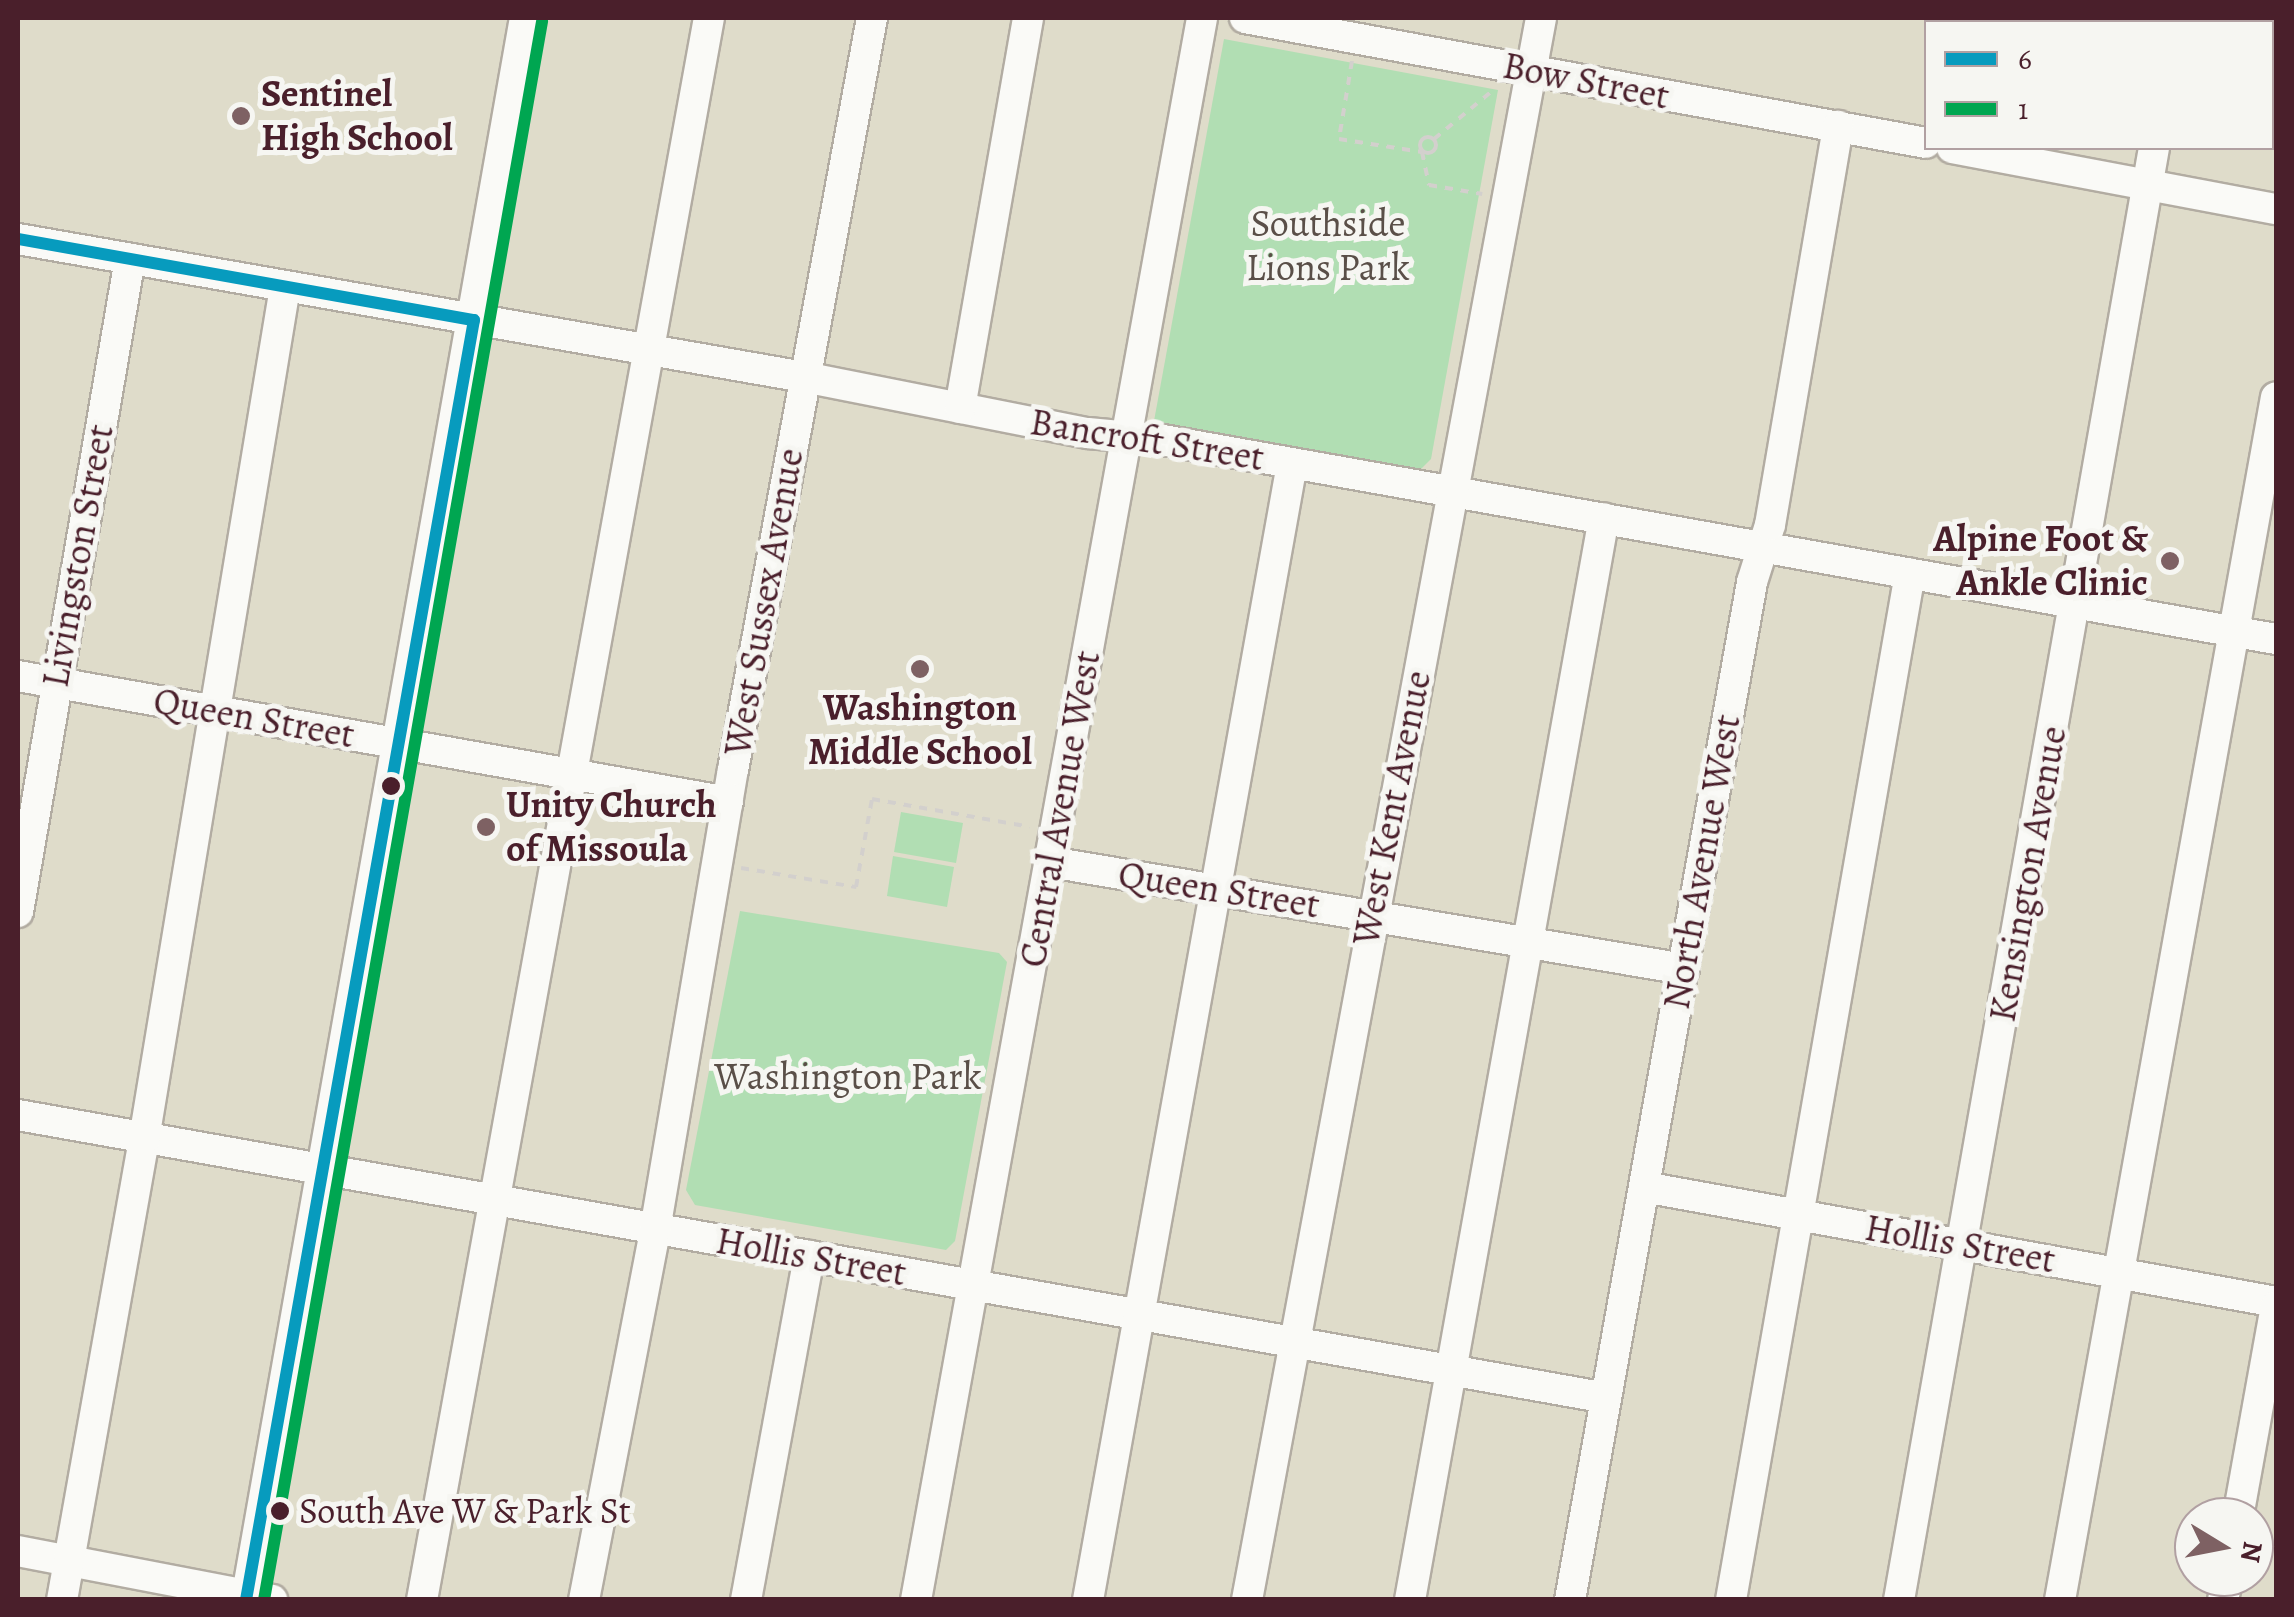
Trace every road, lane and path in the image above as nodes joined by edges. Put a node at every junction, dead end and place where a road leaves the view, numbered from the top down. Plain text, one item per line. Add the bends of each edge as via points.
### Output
1 (525, 18) edge
2 (709, 18) edge
3 (872, 18) edge
4 (1028, 18) edge
5 (1202, 18) edge
6 (1245, 18) edge
7 (1541, 18) edge
8 (1353, 57) dead end
9 (1530, 71) junction
10 (1496, 88) dead end
11 (1838, 126) junction
12 (1434, 139) junction
13 (1924, 143) edge
14 (1963, 150) edge
15 (2154, 150) edge
16 (1422, 152) junction
17 (2148, 183) junction
18 (1482, 194) dead end
19 (2276, 209) edge
20 (18, 239) edge
21 (130, 259) junction
22 (285, 287) junction
23 (474, 320) junction
24 (648, 350) junction
25 (804, 377) junction
26 (2276, 398) edge
27 (960, 408) junction
28 (1126, 438) junction
29 (1292, 464) junction
30 (1453, 490) junction
31 (1604, 518) junction
32 (1764, 546) junction
33 (1910, 574) junction
34 (2077, 605) junction
35 (2234, 631) junction
36 (2276, 639) edge
37 (18, 676) edge
38 (56, 683) junction
39 (215, 711) junction
40 (397, 744) junction
41 (570, 774) junction
42 (728, 802) junction
43 (1034, 828) dead end
44 (1050, 862) junction
45 (741, 868) dead end
46 (1215, 888) junction
47 (18, 912) edge
48 (1372, 915) junction
49 (1528, 944) junction
50 (1684, 969) junction
51 (18, 1115) edge
52 (144, 1139) junction
53 (321, 1168) junction
54 (1644, 1187) junction
55 (497, 1200) junction
56 (1798, 1216) junction
57 (655, 1230) junction
58 (1962, 1243) junction
59 (808, 1256) junction
60 (2119, 1274) junction
61 (972, 1286) junction
62 (2276, 1304) edge
63 (1140, 1316) junction
64 (1295, 1341) junction
65 (1450, 1368) junction
66 (1606, 1398) junction
67 (2242, 1497) edge
68 (18, 1551) edge
69 (69, 1560) junction
70 (255, 1598) edge
71 (62, 1600) edge
72 (422, 1600) edge
73 (584, 1600) edge
74 (746, 1600) edge
75 (916, 1600) edge
76 (1088, 1600) edge
77 (1247, 1600) edge
78 (1410, 1600) edge
79 (1570, 1600) edge
80 (1730, 1600) edge
81 (1899, 1600) edge
82 (2060, 1600) edge

1 - 23 street
2 - 24 street
3 - 25 street, West Sussex Avenue
4 - 27 street
5 - 28 street, Central Avenue West
6 - 9 street, Bow Street
7 - 9 street, West Kent Avenue
8 - 16 path via 1339,139
9 - 11 street, Bow Street
9 - 30 street, West Kent Avenue
10 - 12 path
11 - 13 street, Bow Street
11 - 32 street, North Avenue West
12 - 16 path via 1435,150
12 - 16 path via 1422,139
14 - 17 street
15 - 17 street, Kensington Avenue
16 - 18 path via 1429,185
17 - 19 street
17 - 34 street, Kensington Avenue
20 - 21 street, Bancroft Street
21 - 22 street, Bancroft Street
21 - 38 street, Livingston Street
22 - 23 street, Bancroft Street
22 - 39 street
23 - 24 street, Bancroft Street
23 - 40 street
24 - 25 street, Bancroft Street
24 - 41 street
25 - 27 street, Bancroft Street
25 - 42 street, West Sussex Avenue
26 - 35 street
27 - 28 street, Bancroft Street
28 - 29 street, Bancroft Street
28 - 44 street, Central Avenue West
29 - 30 street, Bancroft Street
29 - 46 street
30 - 31 street, Bancroft Street
30 - 48 street, West Kent Avenue
31 - 32 street, Bancroft Street
31 - 49 street
32 - 33 street, Bancroft Street
32 - 50 street, North Avenue West via 1752,582
33 - 34 street, Bancroft Street
33 - 56 street
34 - 35 street, Bancroft Street
34 - 58 street, Kensington Avenue
35 - 36 street, Bancroft Street
35 - 60 street
37 - 38 street, Queen Street
38 - 39 street, Queen Street
38 - 47 street, Livingston Street
39 - 40 street, Queen Street
39 - 52 street
40 - 41 street, Queen Street
40 - 53 street
41 - 42 street, Queen Street
41 - 55 street
42 - 57 street, West Sussex Avenue
43 - 45 path via 872,799 856,887
44 - 46 street, Queen Street
44 - 61 street, Central Avenue West
46 - 48 street, Queen Street
46 - 63 street
48 - 49 street, Queen Street
48 - 64 street, West Kent Avenue
49 - 50 street, Queen Street
49 - 65 street
50 - 54 street, North Avenue West
51 - 52 street, Hollis Street
52 - 53 street, Hollis Street
52 - 69 street
53 - 55 street, Hollis Street
53 - 70 street
54 - 56 street, Hollis Street
54 - 66 street, North Avenue West
55 - 57 street, Hollis Street
55 - 72 street
56 - 58 street, Hollis Street
56 - 80 street
57 - 59 street, Hollis Street
57 - 73 street, West Sussex Avenue
58 - 60 street, Hollis Street
58 - 81 street, Kensington Avenue
59 - 61 street, Hollis Street
59 - 74 street
60 - 62 street, Hollis Street
60 - 82 street
61 - 63 street, Hollis Street
61 - 75 street, Central Avenue West
62 - 67 street
63 - 64 street, Hollis Street
63 - 76 street
64 - 65 street, Hollis Street
64 - 77 street, West Kent Avenue
65 - 66 street, Hollis Street
65 - 78 street
66 - 79 street, North Avenue West
68 - 69 street
69 - 70 street
69 - 71 street

